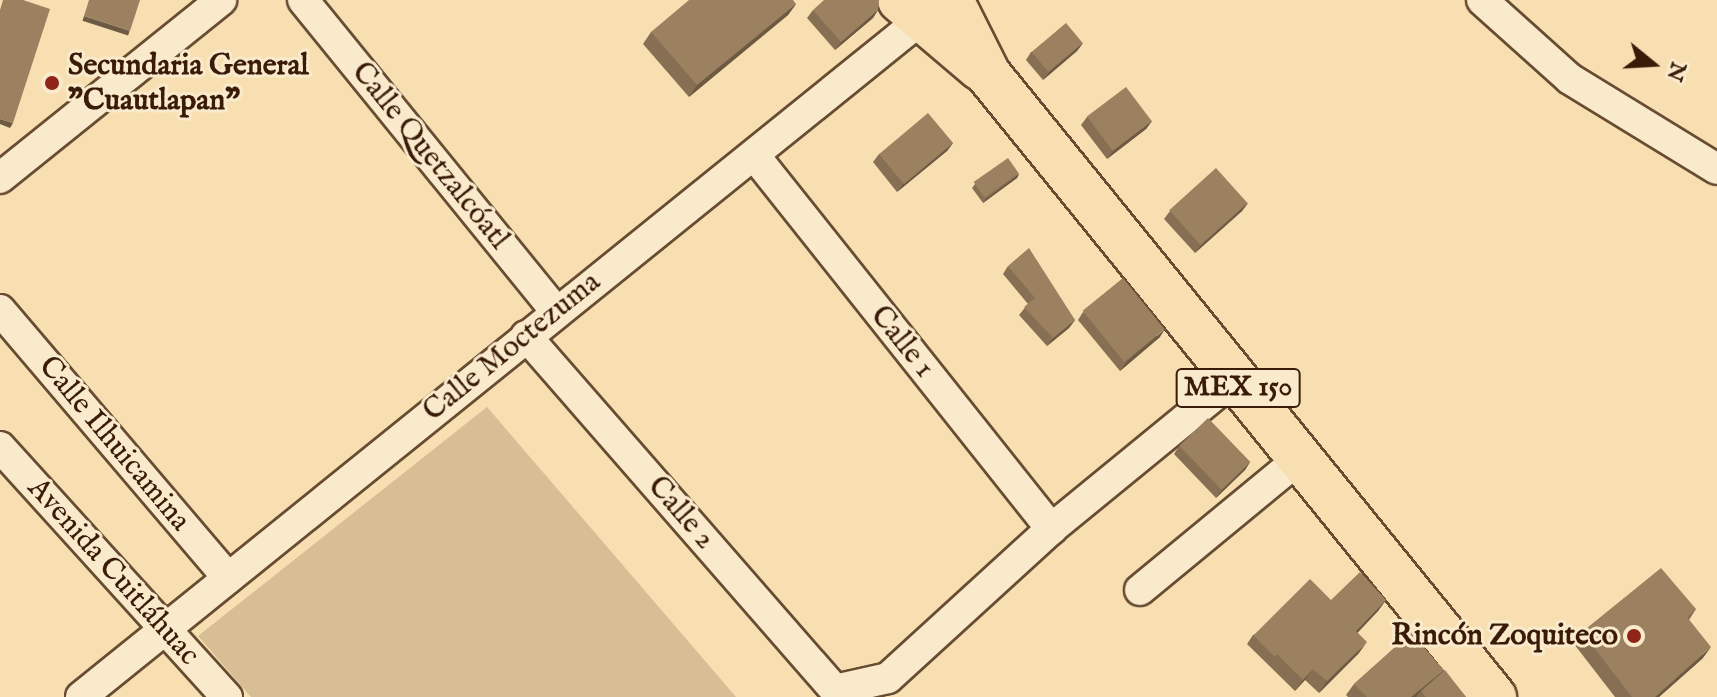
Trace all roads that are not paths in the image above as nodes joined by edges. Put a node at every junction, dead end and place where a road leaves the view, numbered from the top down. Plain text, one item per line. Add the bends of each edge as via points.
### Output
1 (221, 0) edge
2 (303, 0) edge
3 (1482, 0) edge
4 (929, 5) edge
5 (754, 155) junction
6 (1717, 169) edge
7 (0, 178) edge
8 (0, 310) edge
9 (556, 311) junction
10 (526, 336) junction
11 (1232, 381) junction
12 (0, 447) edge
13 (1300, 458) junction
14 (1051, 529) junction
15 (228, 578) junction
16 (1140, 590) dead end
17 (165, 629) junction
18 (836, 693) edge
19 (81, 697) edge
20 (227, 697) edge
21 (1494, 697) edge

1 - 7 street
2 - 9 street, Calle Quetzalcóatl
3 - 6 street via 1570,79
4 - 5 street, Calle Moctezuma
4 - 11 main road, MEX 150
5 - 9 street, Calle Moctezuma
5 - 14 street, Calle 1
8 - 15 street, Calle Ilhuicamina
9 - 10 street, Calle Moctezuma
10 - 15 street, Calle Moctezuma
10 - 18 street, Calle 2
11 - 13 main road, MEX 150
11 - 14 street
12 - 17 street, Avenida Cuitláhuac
13 - 16 street
13 - 21 main road, MEX 150
14 - 18 street via 888,678
15 - 17 street, Calle Moctezuma
17 - 19 street, Calle Moctezuma
17 - 20 street, Avenida Cuitláhuac

